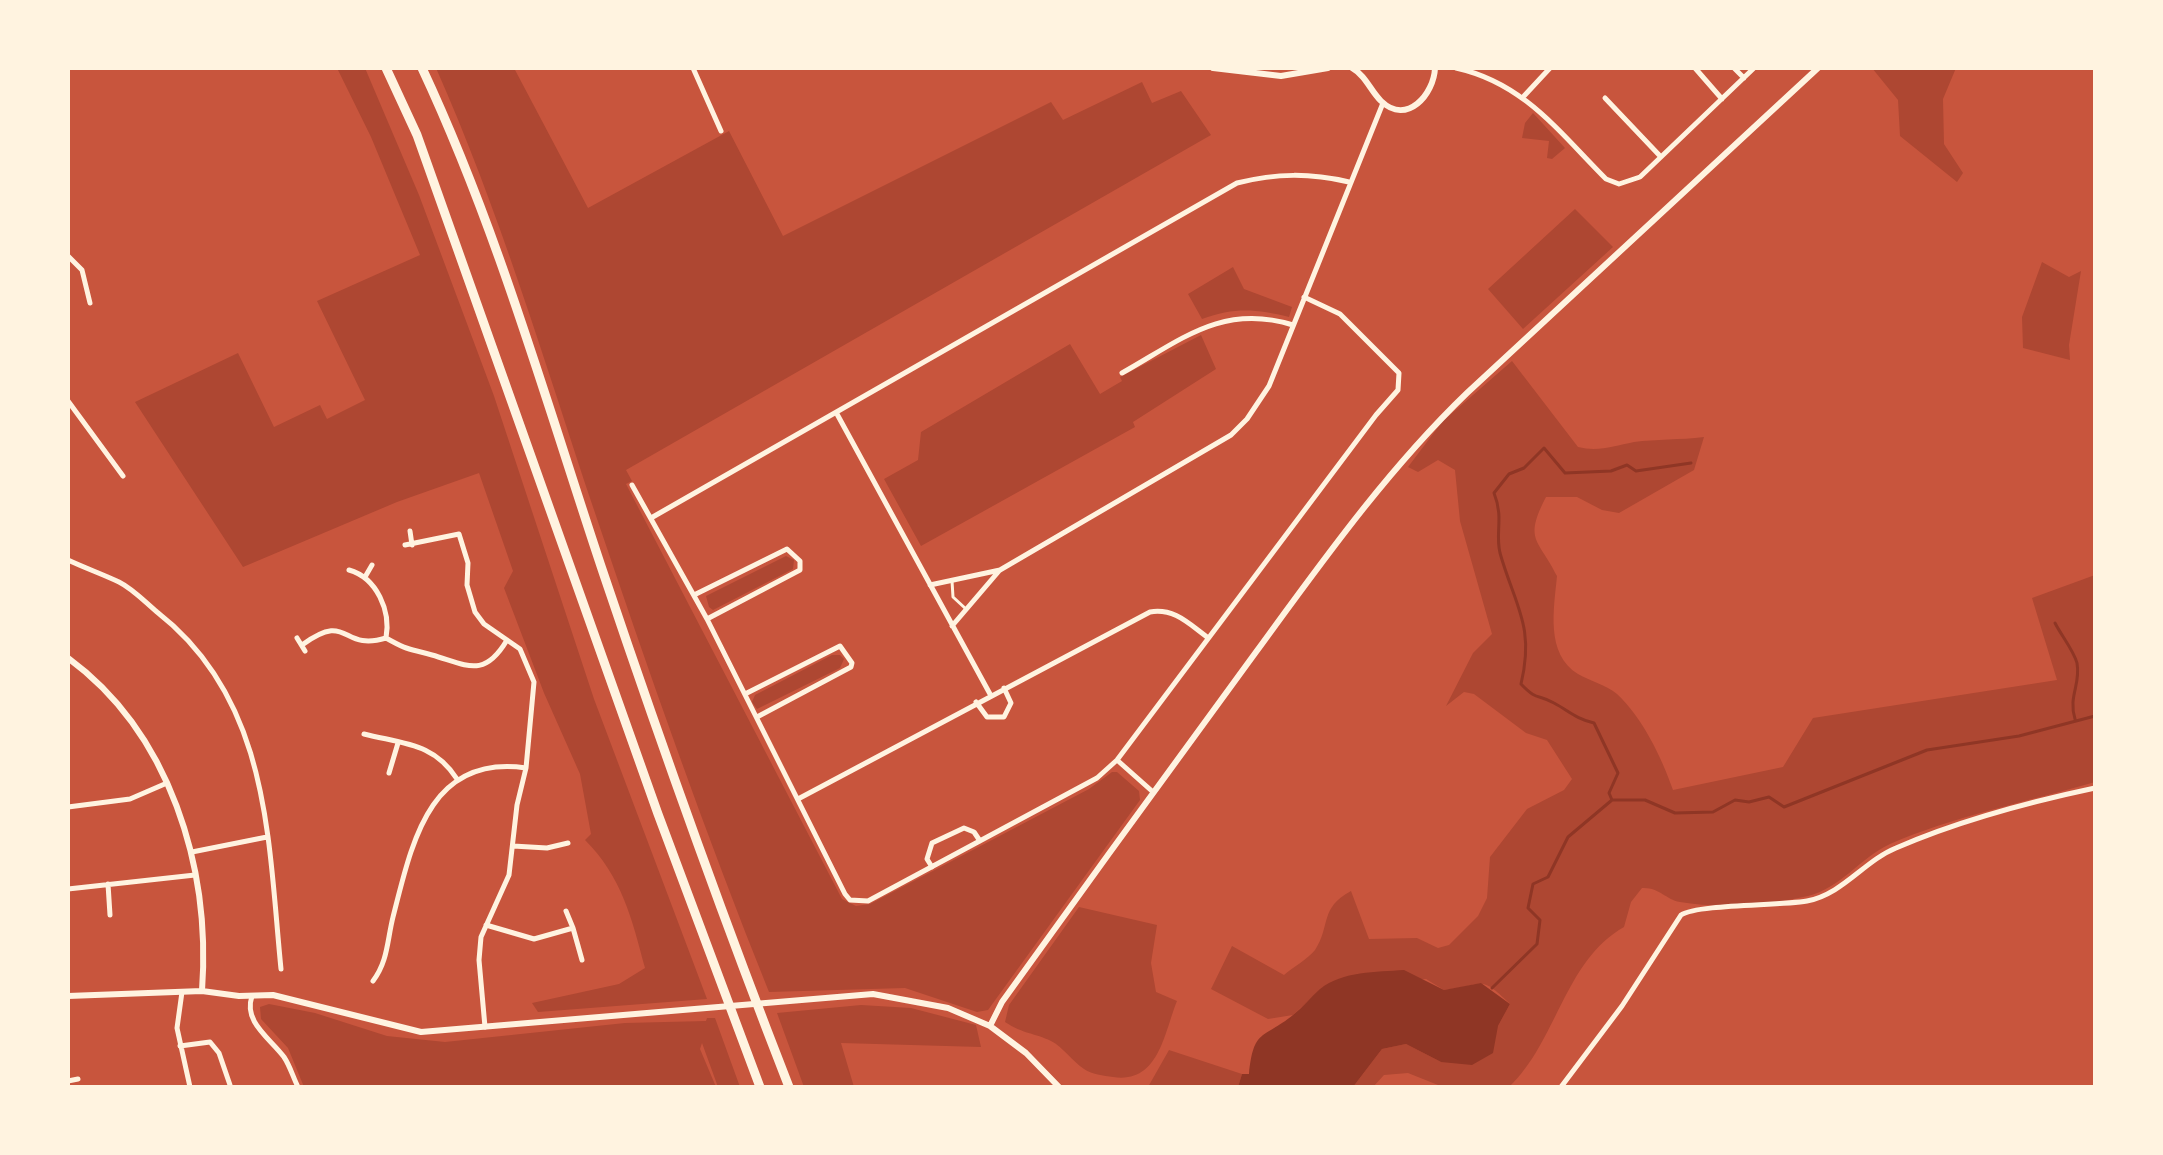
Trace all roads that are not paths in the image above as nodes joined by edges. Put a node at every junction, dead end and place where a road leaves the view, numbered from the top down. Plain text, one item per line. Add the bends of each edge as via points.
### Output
1 (386, 68) edge
2 (422, 68) edge
3 (693, 68) edge
4 (1213, 68) edge
5 (1328, 68) edge
6 (1352, 68) edge
7 (1435, 68) edge
8 (1445, 68) edge
9 (1456, 68) edge
10 (1550, 68) edge
11 (1695, 68) edge
12 (1734, 68) edge
13 (1754, 68) edge
14 (1818, 68) edge
15 (1744, 78) junction
16 (1524, 96) junction
17 (1605, 98) dead end
18 (1722, 99) junction
19 (1383, 103) junction
20 (721, 131) dead end
21 (1661, 157) junction
22 (1349, 182) junction
23 (68, 256) edge
24 (1304, 297) junction
25 (90, 303) dead end
26 (1293, 325) junction
27 (1122, 373) dead end
28 (68, 401) edge
29 (77, 413) junction
30 (837, 414) junction
31 (68, 419) edge
32 (123, 476) dead end
33 (632, 485) dead end
34 (651, 518) junction
35 (456, 524) dead end
36 (410, 531) dead end
37 (459, 534) junction
38 (68, 560) edge
39 (372, 565) dead end
40 (349, 570) dead end
41 (1000, 570) junction
42 (365, 577) junction
43 (952, 581) junction
44 (930, 585) junction
45 (694, 595) junction
46 (966, 609) junction
47 (707, 619) junction
48 (952, 626) junction
49 (1207, 637) junction
50 (297, 638) dead end
51 (386, 638) junction
52 (507, 640) junction
53 (68, 658) edge
54 (1004, 688) junction
55 (745, 694) junction
56 (990, 694) junction
57 (976, 702) junction
58 (757, 717) junction
59 (364, 734) dead end
60 (398, 742) junction
61 (1117, 760) junction
62 (526, 768) junction
63 (389, 773) dead end
64 (457, 779) junction
65 (168, 783) junction
66 (2095, 788) edge
67 (1153, 792) junction
68 (798, 799) junction
69 (68, 807) edge
70 (556, 835) dead end
71 (267, 837) junction
72 (980, 841) junction
73 (568, 843) dead end
74 (558, 845) junction
75 (513, 846) junction
76 (192, 852) junction
77 (932, 867) junction
78 (196, 875) junction
79 (108, 884) junction
80 (68, 889) edge
81 (566, 911) dead end
82 (110, 915) dead end
83 (486, 925) junction
84 (573, 928) junction
85 (582, 960) dead end
86 (281, 969) dead end
87 (373, 981) dead end
88 (202, 991) junction
89 (182, 992) junction
90 (68, 996) edge
91 (252, 996) junction
92 (990, 1026) junction
93 (485, 1027) junction
94 (180, 1046) junction
95 (78, 1079) dead end
96 (68, 1081) edge
97 (230, 1085) dead end
98 (190, 1087) edge
99 (298, 1087) edge
100 (760, 1087) edge
101 (789, 1087) edge
102 (1059, 1087) edge
103 (1561, 1087) edge

1 - 100 highway via 417,135 627,730
2 - 101 highway via 535,365 659,734
3 - 20 street
4 - 5 street via 1281,76
6 - 19 street
7 - 8 street
7 - 19 street via 1425,100 1413,108
9 - 16 street
10 - 16 street
11 - 18 street
12 - 15 street
13 - 15 street
14 - 67 street via 1436,422
15 - 18 street
16 - 21 street via 1606,179 1619,184 1640,177
17 - 21 street
18 - 21 street
19 - 22 street
22 - 24 street
22 - 30 street via 1313,174 1270,175 1237,183
23 - 25 street via 82,270
24 - 26 street
24 - 49 street via 1340,314 1399,373 1398,390
26 - 27 street via 1271,318 1209,323
26 - 41 street via 1269,386 1231,435
28 - 29 street
29 - 31 street
29 - 32 street
30 - 34 street
30 - 44 street
33 - 34 street
34 - 45 street
35 - 37 street
36 - 37 street via 408,545
37 - 52 street via 475,612
38 - 71 street via 121,583 183,632 228,690 253,754
39 - 42 street
40 - 42 street
41 - 43 street
41 - 46 street
42 - 51 street via 388,613
43 - 44 street
43 - 46 lane via 953,597
44 - 48 street
45 - 47 street
45 - 47 street via 787,549 800,561 800,570
46 - 48 street
47 - 55 street
48 - 56 street
49 - 54 street via 1175,613 1150,612
49 - 61 street
50 - 51 street via 304,648 330,629 362,642
51 - 52 street via 408,651 469,667 490,661
52 - 62 street via 523,653 534,682
53 - 65 street via 124,707
54 - 56 street
54 - 57 street via 1011,703 1004,717 987,717
55 - 58 street
55 - 58 street via 840,646 852,663
56 - 57 street
57 - 68 street
58 - 68 street
59 - 60 street
60 - 63 street
60 - 64 street via 432,751
61 - 67 street
61 - 72 street via 1097,778
62 - 64 street via 497,765
62 - 75 street
64 - 87 street via 438,795 424,819 385,958
65 - 69 street via 130,799
65 - 76 street
66 - 103 street via 1892,849 1848,883 1812,900 1690,909
67 - 92 street
68 - 77 street via 850,900 868,901
70 - 74 street
71 - 76 street
71 - 86 street
72 - 77 street
72 - 77 street via 964,828 932,843 927,859
73 - 74 street
74 - 75 street
75 - 83 street via 509,875
76 - 78 street
78 - 79 street
78 - 88 street
79 - 80 street
79 - 82 street
81 - 84 street
83 - 84 street via 534,939
83 - 93 street via 479,960
84 - 85 street
88 - 89 street
88 - 91 street
89 - 90 street
89 - 94 street
91 - 93 street via 288,997 410,1031
91 - 99 street via 252,1018 283,1056
92 - 93 street via 948,1008 895,996 847,994
92 - 102 street
94 - 97 street via 216,1046
94 - 98 street
95 - 96 street

